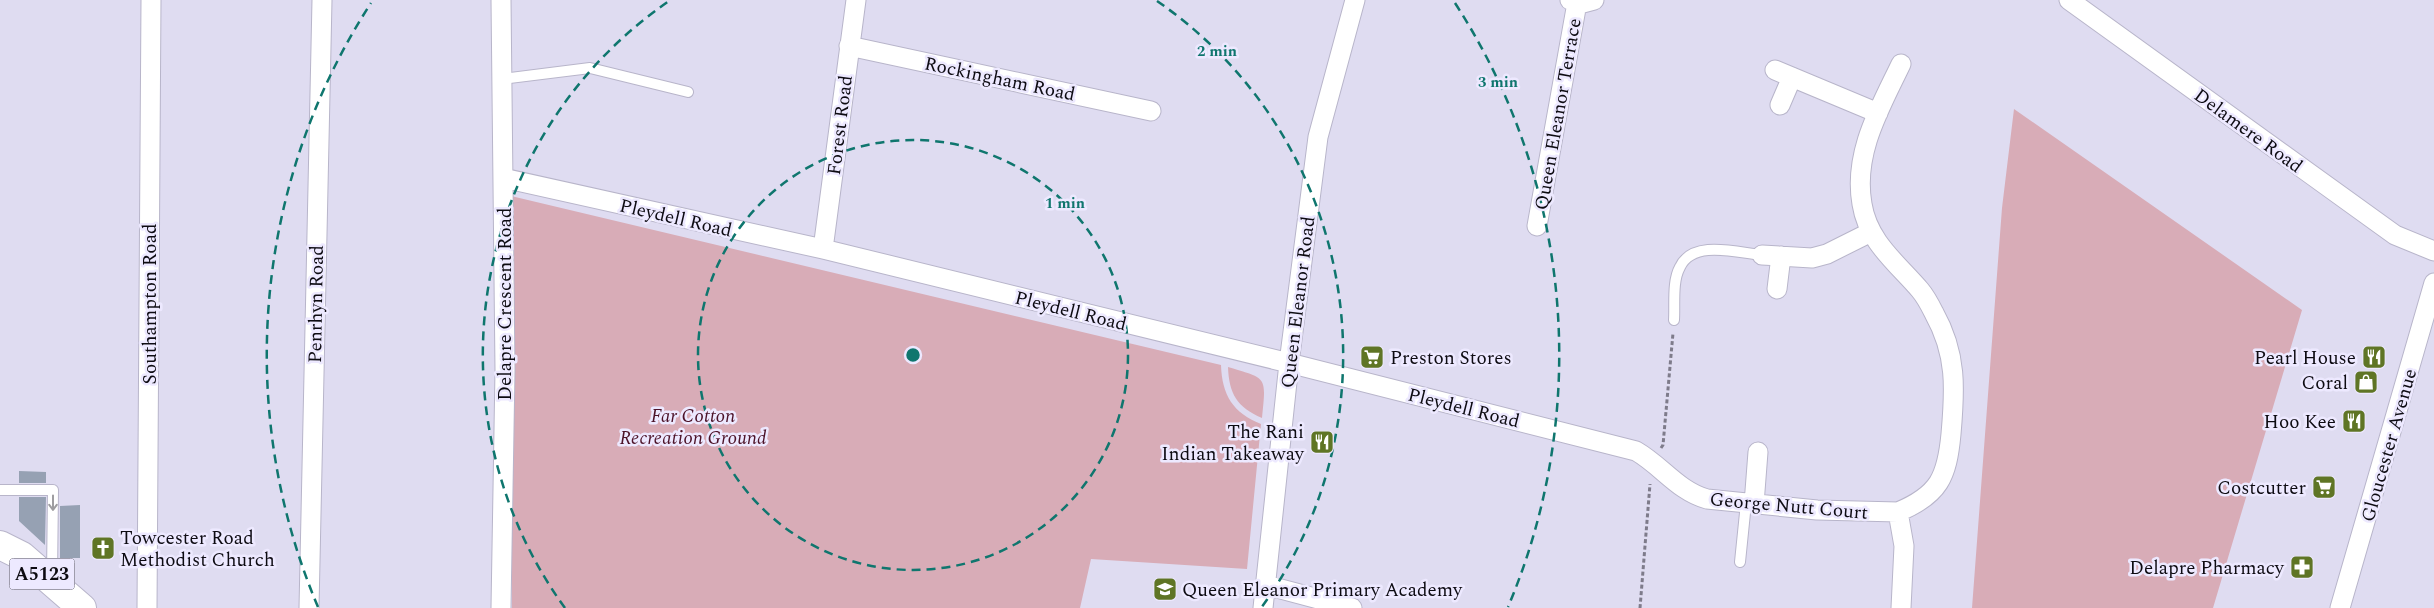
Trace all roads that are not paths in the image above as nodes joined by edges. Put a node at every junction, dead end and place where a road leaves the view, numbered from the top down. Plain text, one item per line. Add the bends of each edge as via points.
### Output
1 (151, 0) edge
2 (322, 0) edge
3 (501, 0) edge
4 (856, 0) edge
5 (1354, 0) edge
6 (2069, 0) edge
7 (1580, 1) edge
8 (849, 46) junction
9 (1901, 64) dead end
10 (1775, 70) dead end
11 (1792, 77) junction
12 (502, 79) junction
13 (688, 92) dead end
14 (1780, 105) dead end
15 (1151, 111) dead end
16 (1878, 113) junction
17 (503, 178) junction
18 (1537, 226) dead end
19 (1871, 232) junction
20 (823, 250) junction
21 (2434, 250) edge
22 (1762, 255) joint
23 (1781, 256) junction
24 (2434, 282) edge
25 (1777, 289) dead end
26 (1674, 320) dead end
27 (1289, 363) junction
28 (1636, 451) joint
29 (1758, 452) dead end
30 (0, 490) edge
31 (1750, 504) junction
32 (1898, 512) junction
33 (0, 545) edge
34 (0, 561) edge
35 (1740, 562) dead end
36 (1266, 585) junction
37 (56, 595) edge
38 (82, 608) edge
39 (147, 608) edge
40 (308, 608) edge
41 (501, 608) edge
42 (1264, 608) edge
43 (1352, 608) edge
44 (1901, 608) edge
45 (2340, 608) edge

1 - 39 street, Southampton Road
2 - 40 street, Penrhyn Road
3 - 12 street, Delapre Crescent Road
4 - 8 street, Forest Road
5 - 27 street, Queen Eleanor Road via 1318,137
6 - 21 street, Delamere Road via 2395,235
7 - 18 street, Queen Eleanor Terrace
8 - 15 street, Rockingham Road
8 - 20 street, Forest Road
9 - 16 street
10 - 11 street
11 - 14 street
11 - 16 street
12 - 13 lane via 590,68
12 - 17 street, Delapre Crescent Road
16 - 19 street via 1862,157 1860,178 1862,205
17 - 20 street, Pleydell Road
17 - 41 street, Delapre Crescent Road via 505,370
19 - 23 street via 1812,258
19 - 32 street via 1882,249 1922,292 1949,345 1953,368 1955,391 1948,461 1942,478 1931,493
20 - 27 street, Pleydell Road
22 - 23 street
22 - 26 lane via 1706,250 1692,253 1680,266
23 - 25 street
24 - 45 street, Gloucester Avenue
27 - 28 street, Pleydell Road
27 - 36 street, Queen Eleanor Road
28 - 31 street, George Nutt Court via 1652,460 1692,494
29 - 31 street
30 -> 37 lane via 53,490
31 - 32 street, George Nutt Court
31 - 35 lane
32 - 44 street via 1904,546
33 - 37 main road, A5123 via 22,556
34 - 37 main road, A5123
36 - 42 street, Queen Eleanor Road
36 - 43 street
37 - 38 main road, A5123

